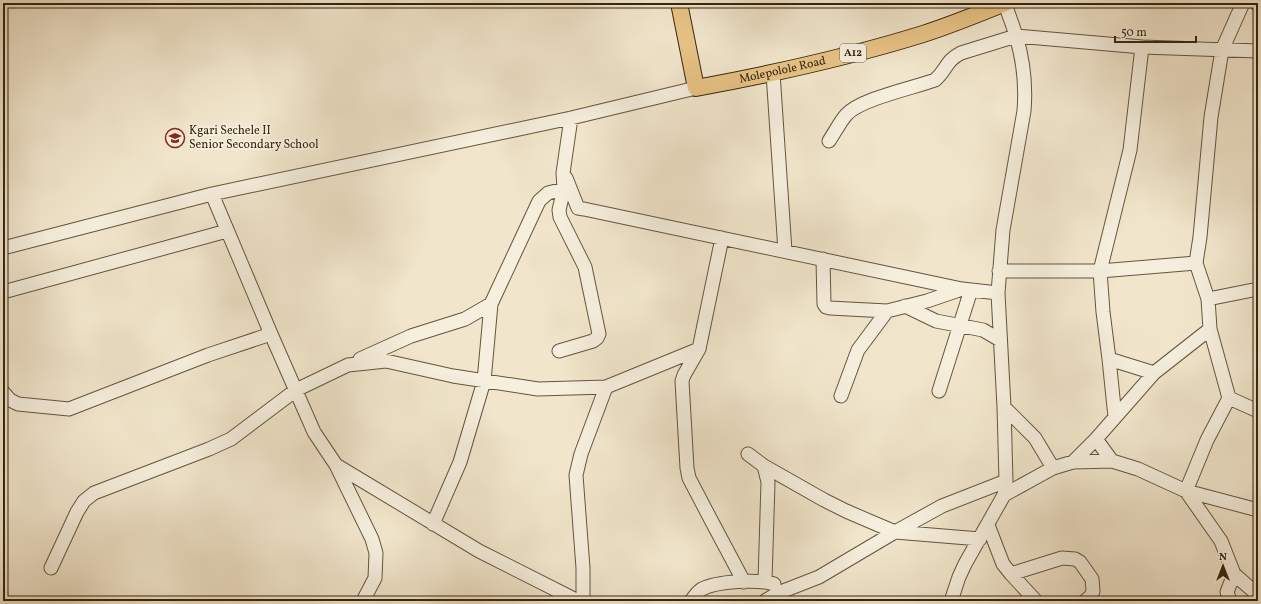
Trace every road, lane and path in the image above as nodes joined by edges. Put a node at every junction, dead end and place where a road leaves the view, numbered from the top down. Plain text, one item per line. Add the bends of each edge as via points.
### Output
1 (679, 3) edge
2 (1005, 3) edge
3 (1243, 3) edge
4 (1016, 36) junction
5 (1142, 47) junction
6 (1222, 50) junction
7 (1258, 51) edge
8 (773, 74) junction
9 (696, 88) junction
10 (572, 118) junction
11 (829, 141) dead end
12 (563, 173) junction
13 (212, 194) junction
14 (562, 196) junction
15 (578, 208) junction
16 (227, 231) junction
17 (722, 238) junction
18 (3, 248) edge
19 (785, 251) junction
20 (823, 259) junction
21 (1196, 263) junction
22 (999, 271) junction
23 (1100, 271) junction
24 (1258, 289) edge
25 (966, 290) junction
26 (3, 292) edge
27 (998, 293) junction
28 (1208, 299) junction
29 (491, 304) junction
30 (905, 306) junction
31 (887, 311) junction
32 (960, 326) junction
33 (1210, 329) junction
34 (271, 334) junction
35 (1000, 340) junction
36 (699, 349) junction
37 (559, 351) dead end
38 (1109, 359) junction
39 (348, 365) junction
40 (1154, 373) junction
41 (484, 381) junction
42 (606, 387) junction
43 (296, 390) junction
44 (939, 391) dead end
45 (3, 392) edge
46 (841, 396) dead end
47 (1229, 398) junction
48 (1004, 407) junction
49 (1258, 410) edge
50 (1115, 417) junction
51 (1096, 439) junction
52 (748, 454) dead end
53 (1112, 461) junction
54 (1073, 462) junction
55 (336, 465) junction
56 (764, 466) junction
57 (1053, 468) junction
58 (1006, 481) junction
59 (1186, 491) junction
60 (1004, 496) junction
61 (1258, 510) edge
62 (433, 524) junction
63 (988, 525) junction
64 (895, 532) junction
65 (980, 539) junction
66 (51, 568) dead end
67 (1011, 574) junction
68 (1234, 574) junction
69 (765, 581) junction
70 (744, 582) junction
71 (789, 588) junction
72 (1258, 595) edge
73 (581, 597) edge
74 (948, 600) edge
75 (363, 601) edge
76 (594, 601) edge
77 (691, 601) edge
78 (766, 601) edge
79 (1036, 601) edge
80 (1086, 601) edge
81 (1230, 601) edge

1 - 9 main road
2 - 4 street
2 - 8 main road, Molepolole Road / A12 via 924,34
3 - 6 street
4 - 5 street
4 - 11 street via 953,57 935,80 852,109
4 - 22 street via 1025,82 1024,111 1003,230
5 - 6 street
5 - 23 street via 1130,150
6 - 7 street
6 - 21 street via 1211,117
8 - 9 main road, Molepolole Road / A12
8 - 19 street
9 - 10 street
10 - 12 street
10 - 13 street
12 - 14 street
12 - 15 street
13 - 16 street
13 - 18 street
14 - 15 street
14 - 29 street via 548,193 539,201
14 - 37 street via 560,217 585,267 599,334 593,341
15 - 17 street
16 - 26 street
16 - 34 street
17 - 19 street
17 - 36 street
19 - 20 street
20 - 25 street
20 - 31 street via 823,300 826,307
21 - 23 street
21 - 28 street
22 - 23 street
22 - 27 street
23 - 38 street
24 - 28 street
25 - 27 street
25 - 30 street
25 - 32 street
27 - 35 street
28 - 33 street
29 - 39 street via 465,319 411,336
29 - 41 street
30 - 31 street
30 - 32 street via 936,321
31 - 46 street via 858,350
32 - 35 street via 983,330
32 - 44 street
33 - 40 street
33 - 47 street
34 - 43 street
34 - 45 street via 196,359 69,409 18,404
35 - 48 street
36 - 42 street
36 - 70 street via 682,381 687,468 689,478
38 - 40 street
38 - 50 street
39 - 41 street via 386,361
39 - 43 street
40 - 50 street
41 - 42 street via 538,389
41 - 62 street via 460,462
42 - 73 street via 581,454 576,475 582,543
43 - 55 street via 314,432
43 - 66 street via 231,439 94,493 84,501 77,512
47 - 49 street
47 - 59 street via 1207,440
48 - 57 street via 1035,438
48 - 58 street
50 - 51 street
51 - 53 street
51 - 54 street
52 - 56 street
53 - 54 street
53 - 59 street via 1138,469
54 - 57 street
55 - 62 street
55 - 75 street via 376,552 375,578
56 - 64 street via 840,508
56 - 69 street via 768,482
57 - 60 street
58 - 60 street
58 - 64 street via 953,501
59 - 61 street
59 - 68 street via 1221,541
60 - 63 street
62 - 73 street via 479,551
63 - 65 street
63 - 67 street via 1000,560
64 - 65 street
64 - 71 street via 819,577
65 - 74 street
67 - 79 street
67 - 80 street via 1062,558 1075,559 1092,579 1093,591
68 - 72 street
68 - 81 street via 1227,592
69 - 70 street
69 - 71 street
70 - 77 street via 720,583 701,589
71 - 78 street
73 - 76 street

